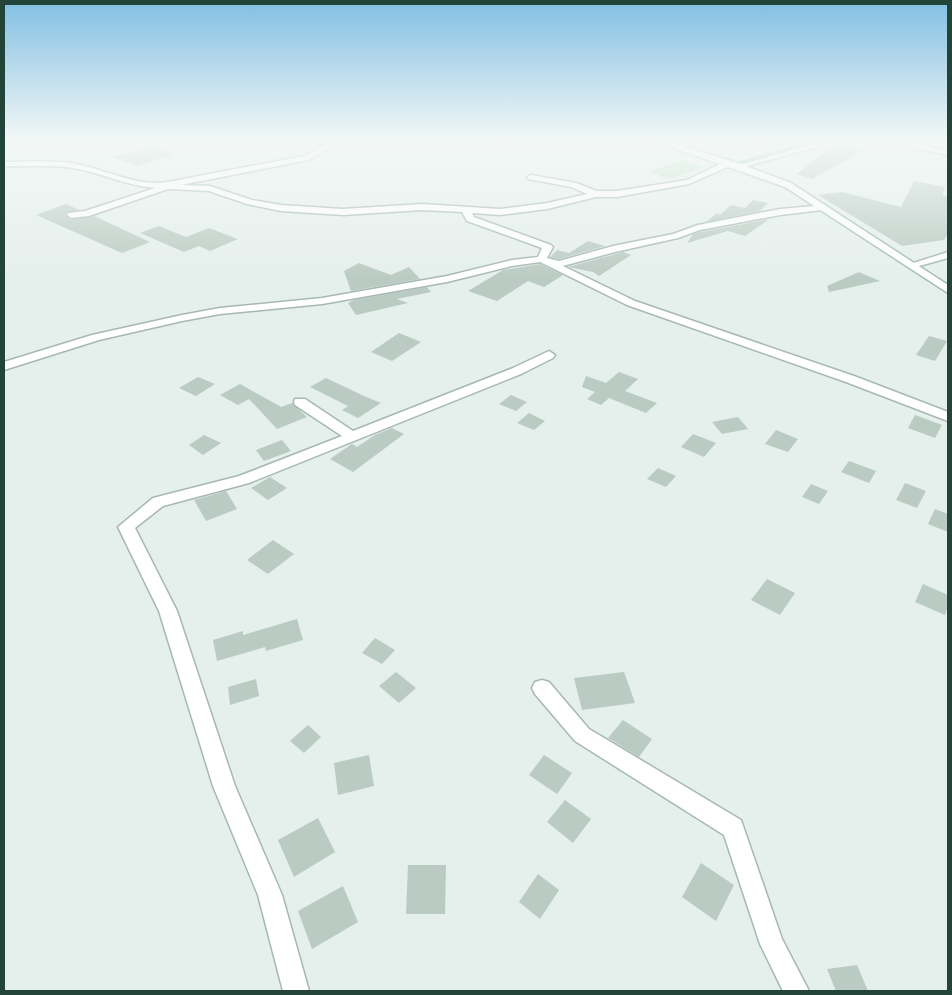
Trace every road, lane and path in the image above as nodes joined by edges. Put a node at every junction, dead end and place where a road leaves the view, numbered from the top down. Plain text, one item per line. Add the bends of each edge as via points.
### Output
1 (164, 186) edge
2 (577, 186) edge
3 (662, 186) edge
4 (790, 186) edge
5 (168, 187) junction
6 (596, 194) junction
7 (822, 207) junction
8 (465, 208) junction
9 (71, 215) dead end
10 (948, 255) edge
11 (541, 259) junction
12 (912, 265) junction
13 (948, 290) edge
14 (549, 355) dead end
15 (4, 366) edge
16 (300, 402) dead end
17 (948, 417) edge
18 (351, 436) junction
19 (542, 688) dead end
20 (296, 991) edge
21 (796, 991) edge

1 - 5 street
2 - 6 street
3 - 6 street
4 - 7 street
5 - 8 street via 210,189 250,202 307,212
5 - 9 street via 86,214
6 - 8 street via 547,206 500,212
7 - 11 street via 698,228 559,264
7 - 12 street
8 - 11 street via 470,220 548,248
10 - 12 street
11 - 15 street via 322,301 182,318 96,337
11 - 17 street via 646,309 850,379
12 - 13 street
14 - 18 street via 516,372
16 - 18 street
18 - 20 street via 244,480 158,502 126,527 168,611 224,786 270,895
19 - 21 street via 582,734 733,828 772,944

